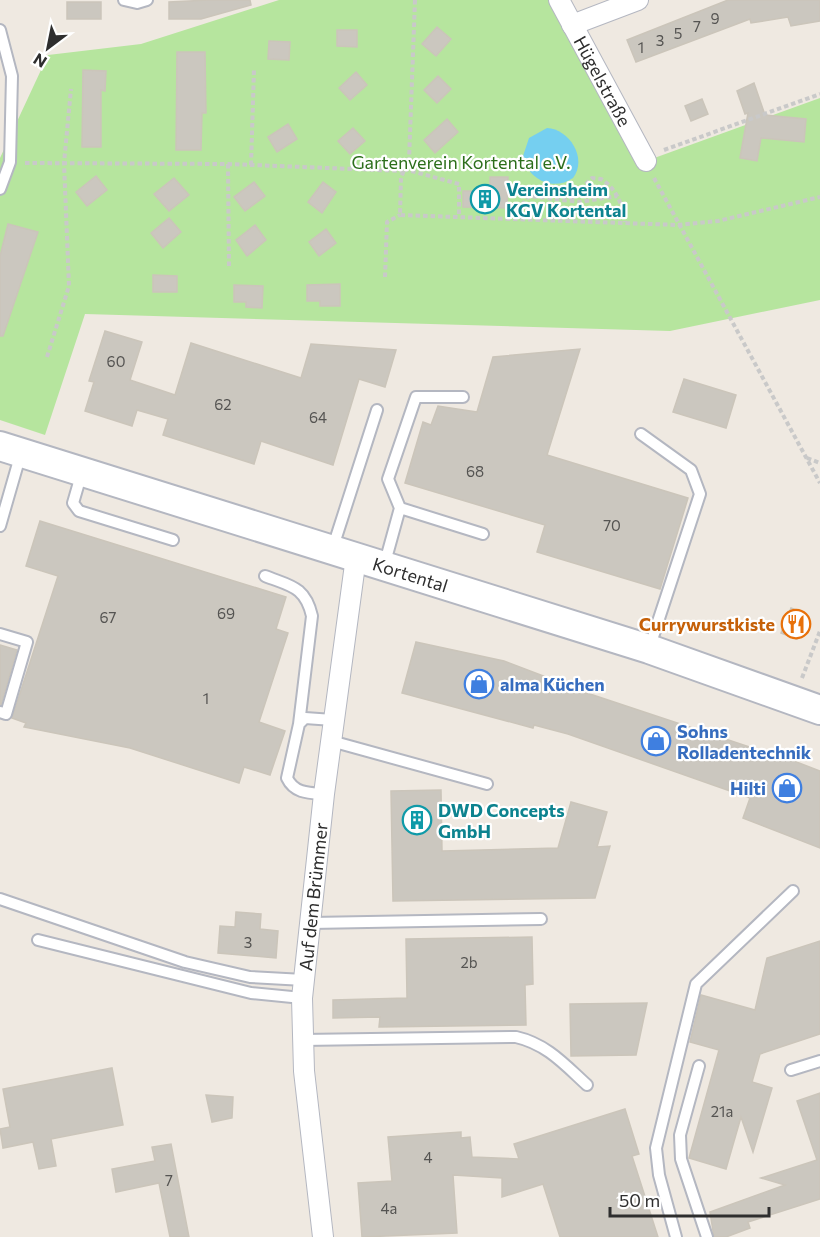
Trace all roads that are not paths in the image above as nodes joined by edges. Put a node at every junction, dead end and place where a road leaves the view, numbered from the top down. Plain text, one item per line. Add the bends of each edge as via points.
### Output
1 (124, 0) edge
2 (147, 0) edge
3 (559, 0) edge
4 (638, 0) edge
5 (572, 25) junction
6 (0, 30) edge
7 (646, 161) road end
8 (0, 189) edge
9 (463, 397) dead end
10 (377, 410) dead end
11 (642, 434) dead end
12 (11, 450) edge
13 (82, 472) junction
14 (400, 508) junction
15 (0, 526) edge
16 (483, 534) dead end
17 (173, 540) dead end
18 (344, 554) junction
19 (384, 566) junction
20 (265, 576) dead end
21 (0, 634) edge
22 (649, 649) junction
23 (820, 710) edge
24 (0, 712) edge
25 (333, 720) junction
26 (299, 724) junction
27 (331, 741) junction
28 (487, 784) dead end
29 (324, 794) junction
30 (793, 891) dead end
31 (0, 899) edge
32 (541, 919) dead end
33 (311, 923) junction
34 (38, 940) dead end
35 (303, 989) junction
36 (302, 1040) junction
37 (820, 1061) edge
38 (699, 1066) dead end
39 (791, 1070) dead end
40 (587, 1085) dead end
41 (323, 1237) edge
42 (676, 1237) edge
43 (707, 1237) edge

1 - 2 lane
3 - 5 street, Hügelstraße
4 - 5 street
5 - 7 street, Hügelstraße
6 - 8 lane via 12,76 10,162
9 - 14 lane via 416,397 388,478
10 - 18 lane
11 - 22 lane via 691,471 700,494
12 - 13 street, Kortental
12 - 15 lane
13 - 17 lane via 73,503 79,511
13 - 18 street, Kortental
14 - 16 lane
14 - 19 lane
18 - 19 street, Kortental
18 - 25 street, Auf dem Brümmer
19 - 22 street, Kortental
20 - 26 lane via 300,589 312,616
21 - 24 lane via 27,642 6,714
22 - 23 street, Kortental
25 - 26 lane via 305,718
25 - 27 street, Auf dem Brümmer
26 - 29 lane via 287,778 300,791
27 - 28 lane
27 - 29 street, Auf dem Brümmer
29 - 33 street, Auf dem Brümmer
30 - 42 lane via 696,984 656,1148
31 - 35 lane via 184,962
32 - 33 lane
33 - 35 street, Auf dem Brümmer
34 - 35 lane via 251,993
35 - 36 street, Auf dem Brümmer
36 - 40 lane via 516,1037 534,1041 552,1053
36 - 41 street, Auf dem Brümmer
37 - 39 lane
38 - 43 lane via 680,1135 681,1159

